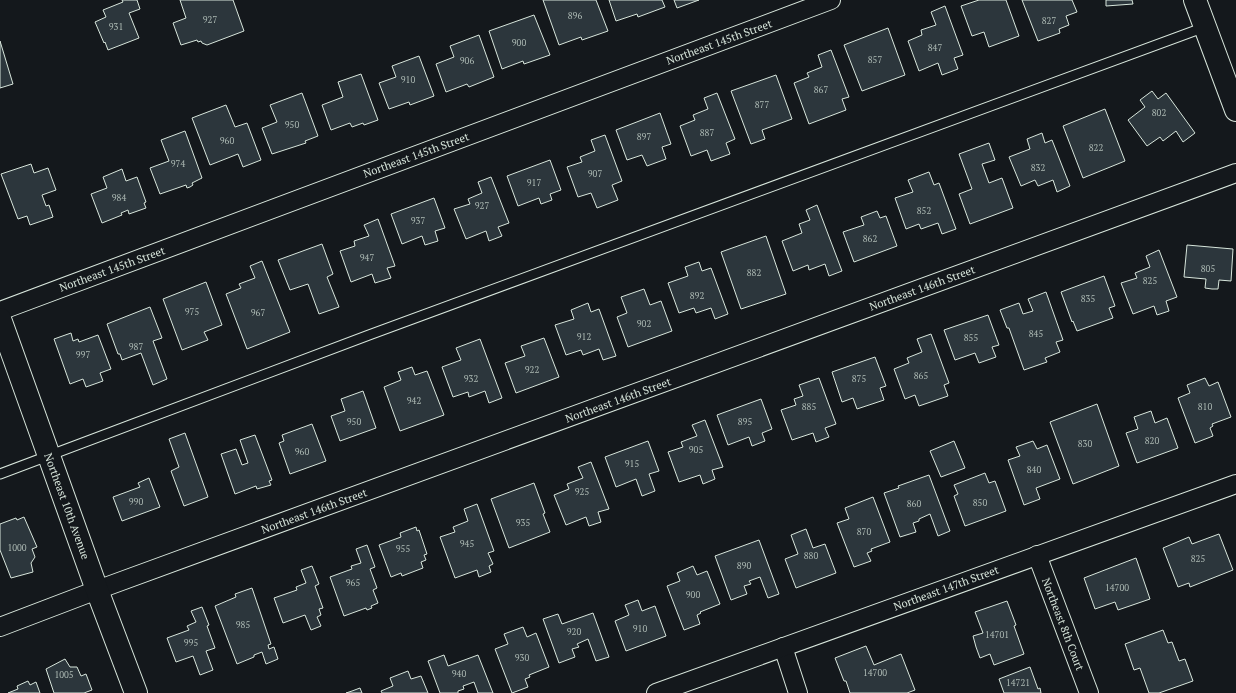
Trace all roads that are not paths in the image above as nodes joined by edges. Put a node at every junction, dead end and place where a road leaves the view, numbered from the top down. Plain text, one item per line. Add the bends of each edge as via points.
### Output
1 (831, 0) edge
2 (1194, 0) edge
3 (1205, 27) junction
4 (1236, 110) edge
5 (1236, 173) edge
6 (0, 311) edge
7 (0, 319) edge
8 (49, 456) junction
9 (0, 474) edge
10 (1236, 484) edge
11 (1037, 555) junction
12 (97, 590) junction
13 (0, 627) edge
14 (783, 647) junction
15 (136, 693) edge
16 (656, 693) edge
17 (798, 693) edge
18 (1089, 693) edge

1 - 6 street, Northeast 145th Street
2 - 3 street
3 - 4 street
3 - 8 lane via 369,335
5 - 12 street, Northeast 146th Street
7 - 8 street, Northeast 10th Avenue
8 - 9 lane
8 - 12 street, Northeast 10th Avenue
10 - 11 street, Northeast 147th Street
11 - 14 street, Northeast 147th Street
11 - 18 street, Northeast 8th Court
12 - 13 street, Northeast 146th Street
12 - 15 street, Northeast 10th Avenue
14 - 16 street, Northeast 147th Street
14 - 17 street

